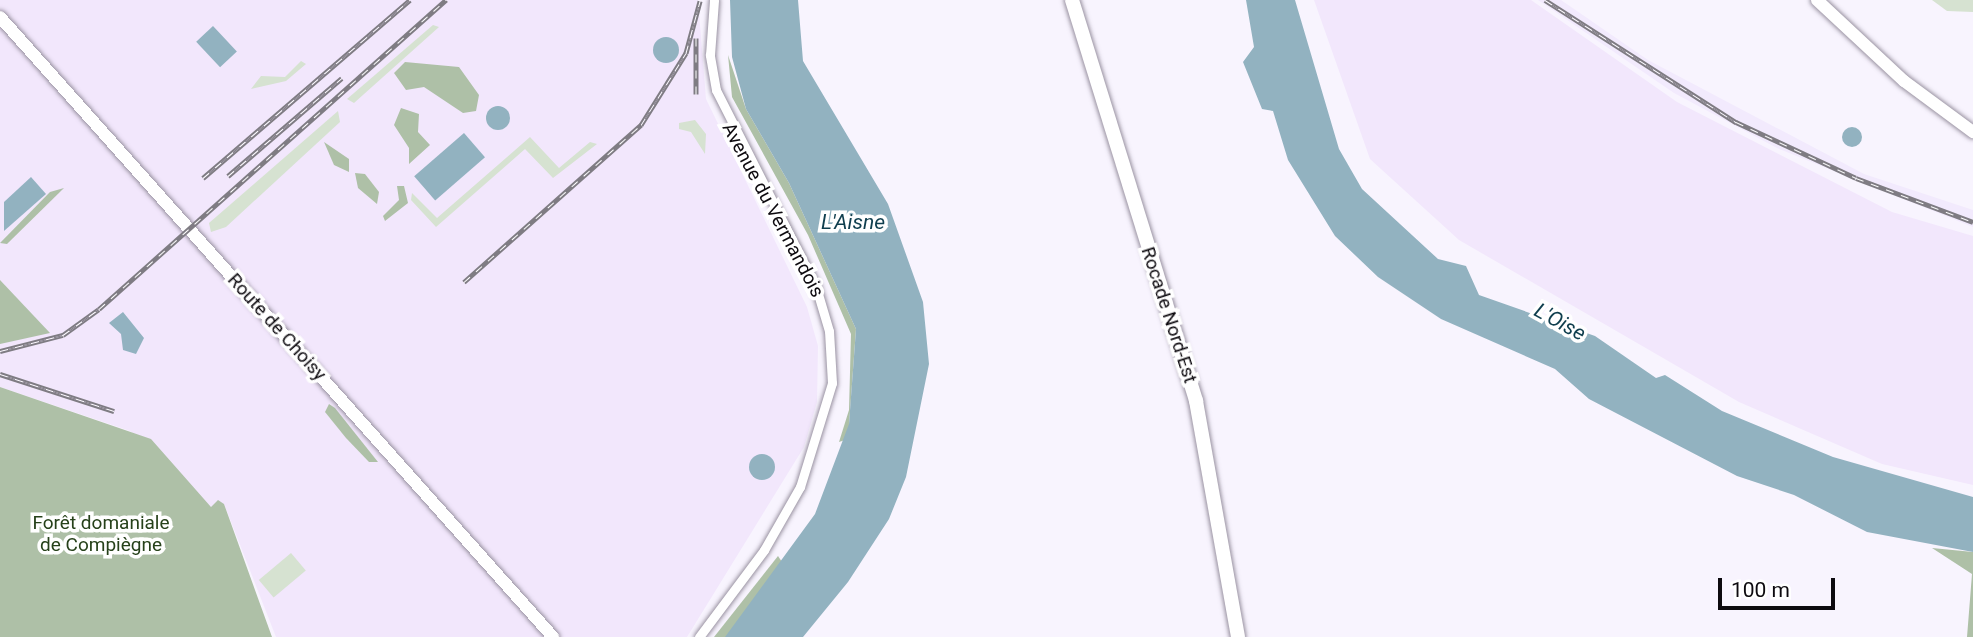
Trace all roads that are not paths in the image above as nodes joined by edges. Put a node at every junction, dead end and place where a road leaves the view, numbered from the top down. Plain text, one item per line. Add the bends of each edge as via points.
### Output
1 (714, 0) edge
2 (1072, 0) edge
3 (1817, 0) edge
4 (0, 16) edge
5 (1973, 132) edge
6 (553, 637) edge
7 (699, 637) edge
8 (1238, 637) edge

1 - 7 street, Avenue du Vermandois via 710,55 716,90 816,287 829,331 832,383 800,487 764,550
2 - 8 main road, Rocade Nord-Est via 1196,401
3 - 5 street via 1904,80
4 - 6 street, Route de Choisy

